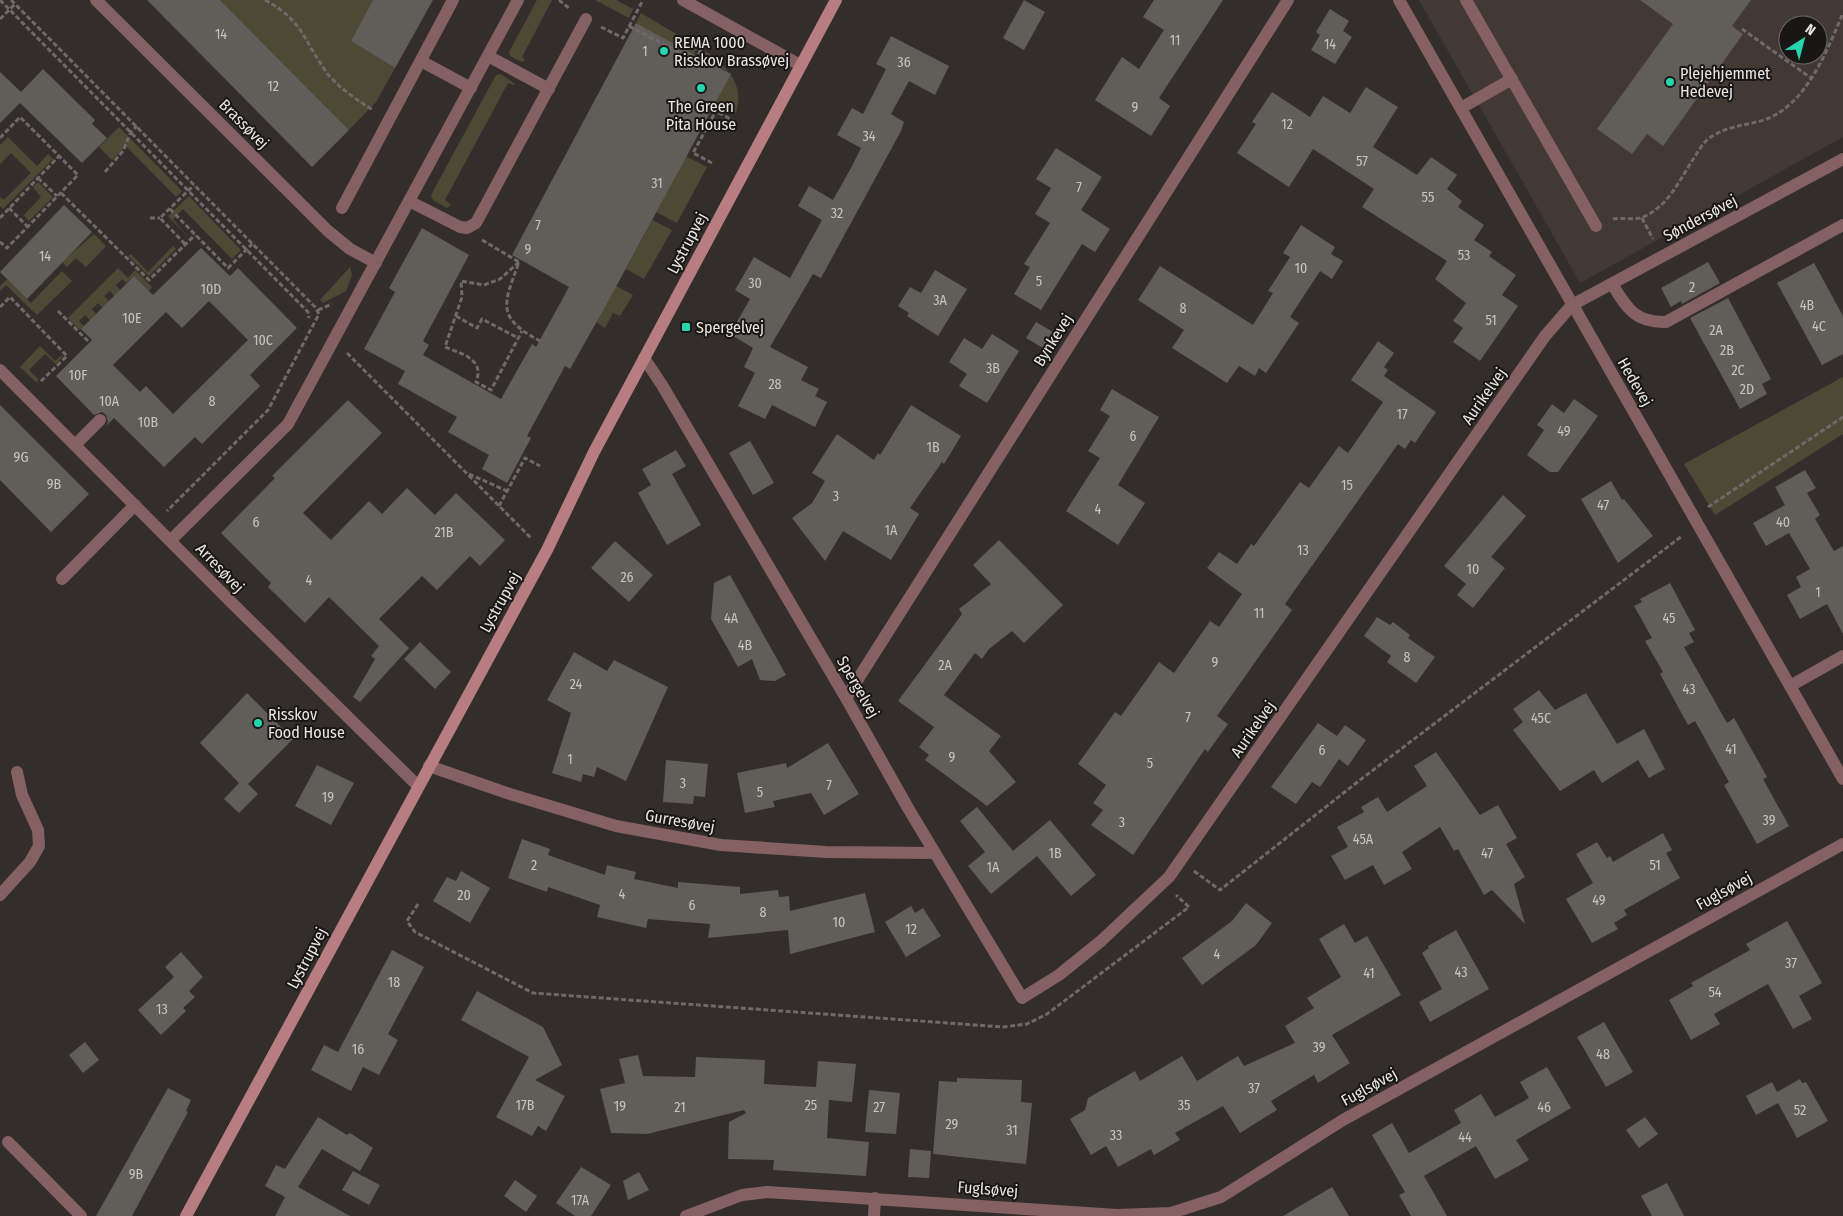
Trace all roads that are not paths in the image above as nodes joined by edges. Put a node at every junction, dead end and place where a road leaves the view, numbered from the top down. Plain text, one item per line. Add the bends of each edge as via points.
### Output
1 (96, 0) edge
2 (454, 0) edge
3 (518, 0) edge
4 (683, 0) edge
5 (836, 0) edge
6 (1288, 0) edge
7 (1399, 0) edge
8 (1466, 0) edge
9 (586, 19) road end
10 (488, 56) junction
11 (421, 61) junction
12 (800, 65) junction
13 (1512, 79) junction
14 (471, 88) junction
15 (549, 89) junction
16 (1461, 108) junction
17 (1843, 159) edge
18 (409, 201) junction
19 (342, 208) dead end
20 (1843, 225) edge
21 (1596, 226) road end
22 (376, 263) junction
23 (1612, 284) junction
24 (1572, 305) junction
25 (644, 358) junction
26 (0, 370) edge
27 (100, 420) dead end
28 (75, 445) junction
29 (135, 505) junction
30 (171, 540) junction
31 (62, 579) dead end
32 (1843, 656) edge
33 (1790, 686) junction
34 (846, 698) junction
35 (429, 766) junction
36 (17, 772) dead end
37 (1843, 779) edge
38 (418, 786) junction
39 (1843, 844) edge
40 (935, 852) junction
41 (0, 895) edge
42 (8, 1142) dead end
43 (875, 1198) junction
44 (81, 1216) edge
45 (186, 1216) edge
46 (686, 1216) edge
47 (874, 1216) edge

1 - 22 street, Brassøvej via 328,231 350,249
2 - 11 street
3 - 10 street
4 - 12 street
5 - 12 street, Lystrupvej
6 - 34 street, Bynkevej
7 - 16 street, Hedevej
8 - 13 street
9 - 15 street
10 - 14 street
10 - 15 street
11 - 14 street
11 - 19 street
12 - 25 street, Lystrupvej
13 - 16 street
13 - 21 street
14 - 18 street
15 - 18 street via 474,225 460,227
16 - 24 street, Hedevej
17 - 23 street, Søndersøvej
18 - 22 street
20 - 23 street via 1666,322 1651,322 1636,315 1625,305
22 - 30 street via 284,428
23 - 24 street, Søndersøvej
24 - 33 street, Hedevej
24 - 40 street, Aurikelvej via 1545,336 1180,861 1162,883 1101,941 1066,970 1022,998
25 - 34 street, Spergelvej
25 - 35 street, Lystrupvej via 547,550
26 - 28 street, Arresøvej
27 - 28 street
28 - 29 street, Arresøvej
29 - 30 street, Arresøvej
29 - 31 street
30 - 38 street, Arresøvej
32 - 33 street
33 - 37 street, Hedevej
34 - 40 street, Spergelvej
35 - 38 street, Lystrupvej
35 - 40 street, Gurresøvej via 616,826 711,844 826,852
36 - 41 street via 22,795 38,830 39,846 30,862
38 - 45 street, Lystrupvej
39 - 43 street, Fuglsøvej via 1342,1120 1221,1197 1171,1213 1117,1215
42 - 44 street
43 - 46 street, Fuglsøvej via 767,1192 742,1195
43 - 47 street

